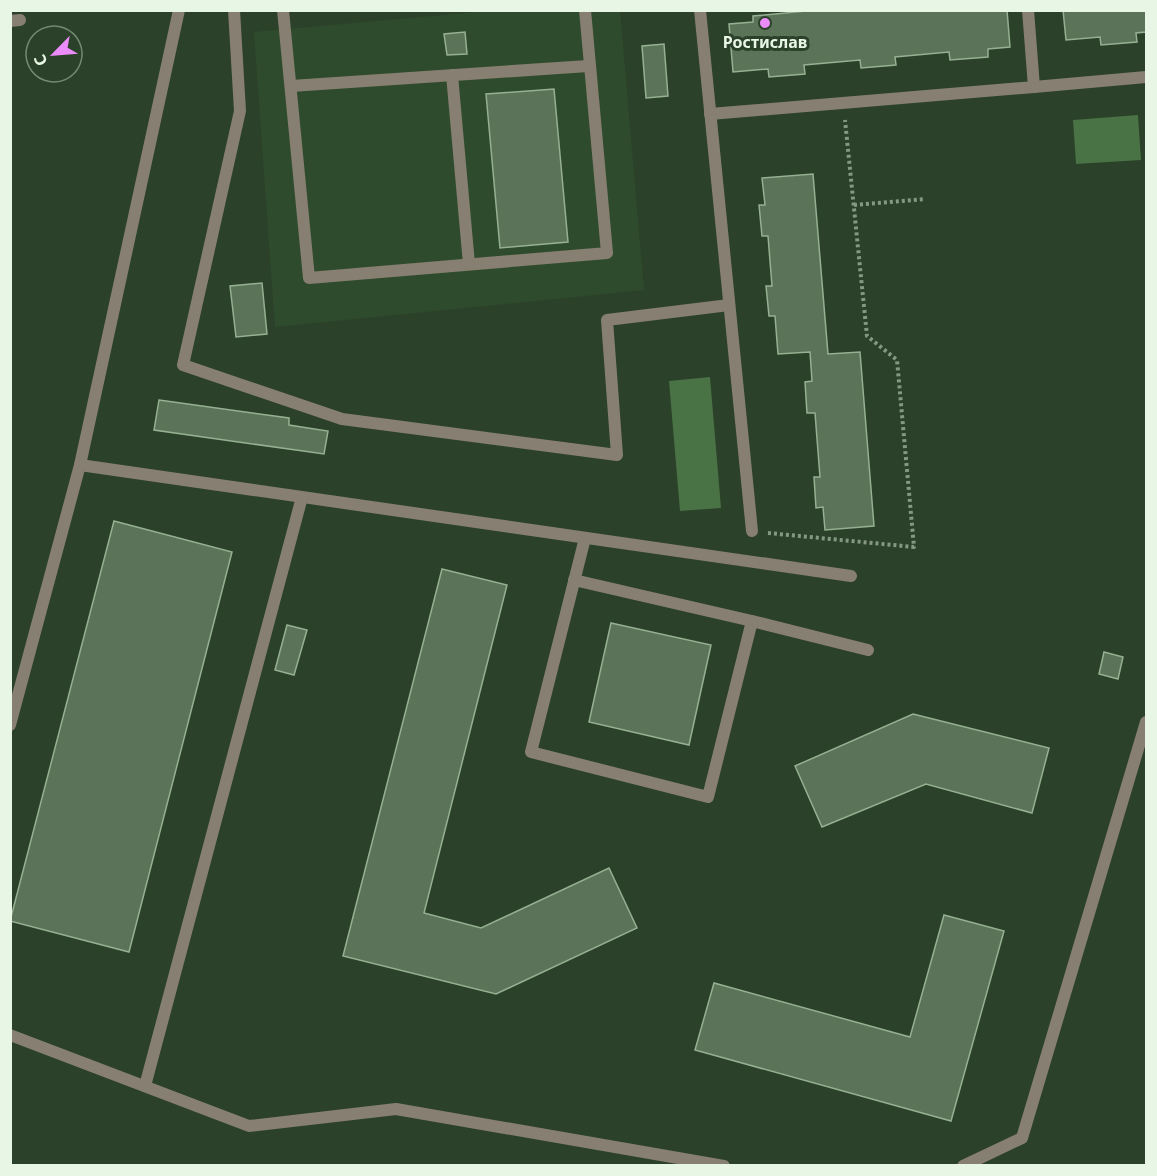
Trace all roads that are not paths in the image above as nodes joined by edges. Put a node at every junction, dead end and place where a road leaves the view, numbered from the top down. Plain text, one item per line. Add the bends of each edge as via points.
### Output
1 (179, 10) edge
2 (234, 10) edge
3 (283, 10) edge
4 (585, 10) edge
5 (700, 10) edge
6 (1028, 10) edge
7 (588, 66) junction
8 (452, 75) junction
9 (1146, 77) edge
10 (291, 86) junction
11 (1034, 87) junction
12 (710, 114) junction
13 (469, 264) junction
14 (729, 305) junction
15 (80, 465) junction
16 (302, 497) junction
17 (752, 531) road end
18 (585, 538) junction
19 (850, 576) dead end
20 (574, 580) junction
21 (752, 621) junction
22 (868, 650) dead end
23 (1146, 722) edge
24 (10, 724) edge
25 (10, 1035) edge
26 (145, 1086) junction
27 (724, 1166) edge
28 (963, 1166) edge

1 - 15 lane
2 - 14 lane via 240,111 183,365 342,419 617,455 607,320
3 - 10 lane
4 - 7 lane
5 - 12 lane
6 - 11 lane
7 - 8 lane
7 - 13 lane via 606,253
8 - 10 lane
8 - 13 lane
9 - 11 lane
10 - 13 lane via 309,278
11 - 12 lane
12 - 14 lane
14 - 17 lane
15 - 16 lane
15 - 24 lane
16 - 18 lane
16 - 26 lane
18 - 19 lane
18 - 20 lane
20 - 21 lane
20 - 21 lane via 531,752 708,797
21 - 22 lane
23 - 28 lane via 1022,1138
25 - 26 lane
26 - 27 lane via 249,1126 396,1109

